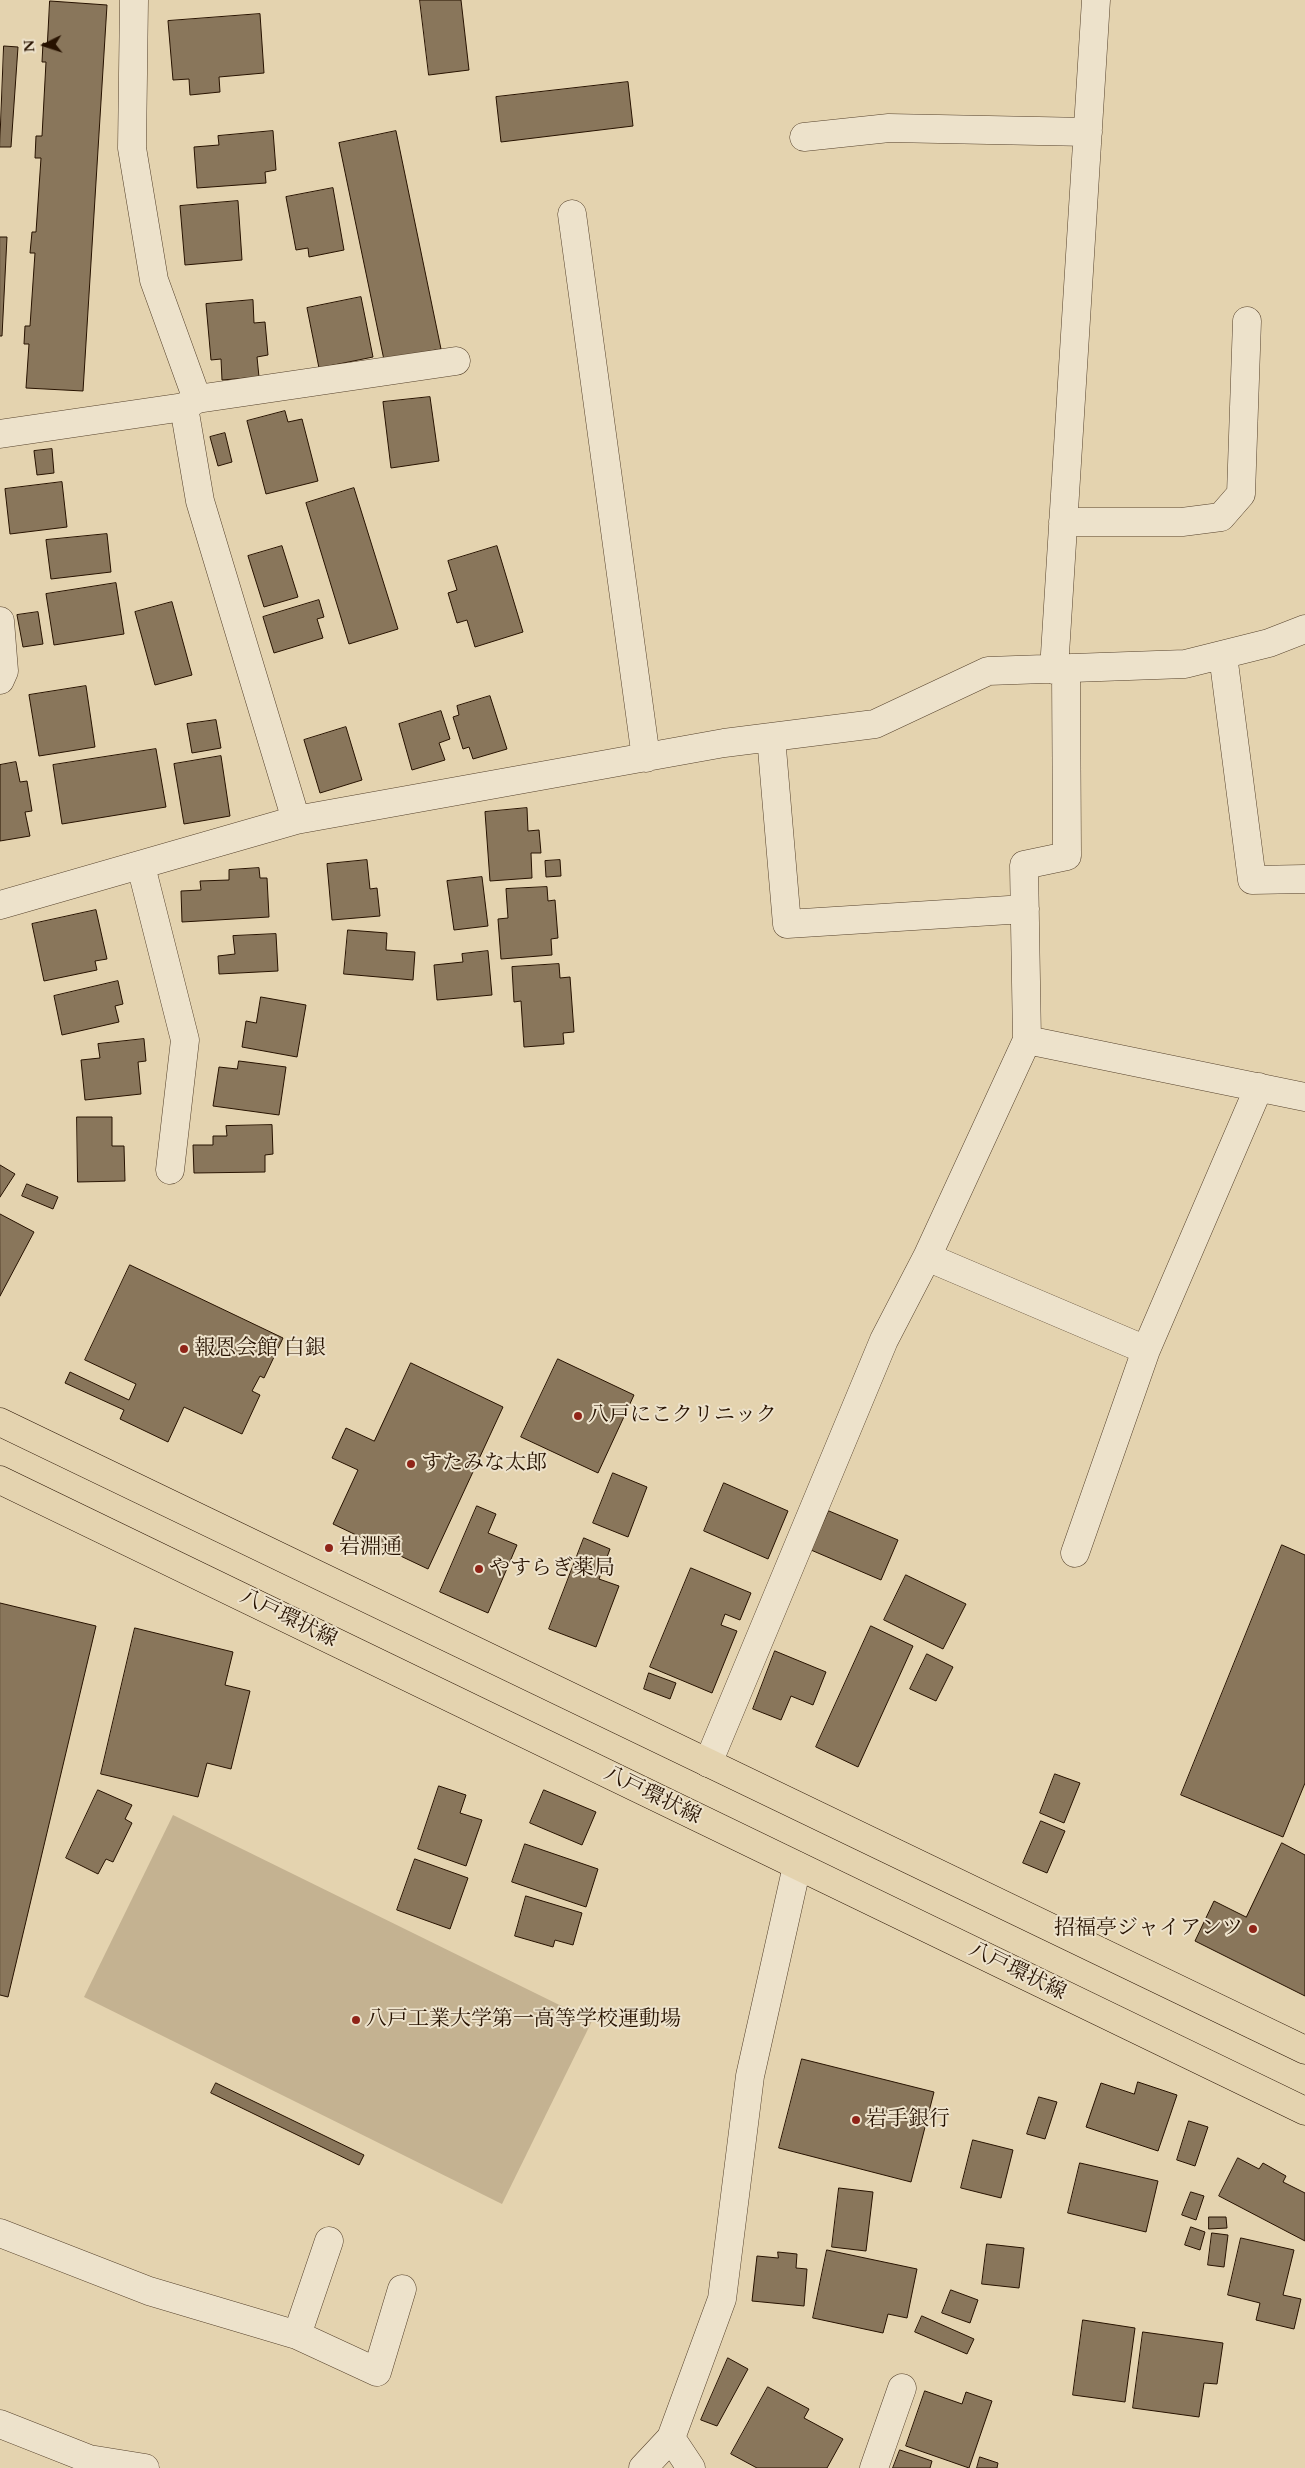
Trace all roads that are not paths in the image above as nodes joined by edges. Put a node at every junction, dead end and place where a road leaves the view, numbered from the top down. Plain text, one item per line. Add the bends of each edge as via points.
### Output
1 (134, 0) edge
2 (1096, 0) edge
3 (1088, 132) junction
4 (804, 137) dead end
5 (572, 214) dead end
6 (1248, 321) dead end
7 (456, 361) dead end
8 (190, 403) junction
9 (0, 434) edge
10 (1063, 522) junction
11 (0, 621) edge
12 (1305, 629) edge
13 (1223, 655) junction
14 (1060, 670) junction
15 (0, 680) edge
16 (771, 737) junction
17 (646, 758) junction
18 (296, 820) junction
19 (141, 866) junction
20 (1305, 879) edge
21 (0, 905) edge
22 (1025, 909) junction
23 (1027, 1040) junction
24 (1258, 1087) junction
25 (1305, 1096) edge
26 (170, 1170) dead end
27 (927, 1258) junction
28 (1146, 1350) junction
29 (0, 1422) edge
30 (0, 1480) edge
31 (1075, 1552) dead end
32 (708, 1763) junction
33 (797, 1866) junction
34 (1305, 2050) edge
35 (1305, 2111) edge
36 (0, 2232) edge
37 (329, 2241) dead end
38 (402, 2289) dead end
39 (297, 2335) junction
40 (902, 2388) dead end
41 (0, 2424) edge
42 (671, 2438) junction
43 (88, 2463) edge
44 (145, 2468) edge
45 (643, 2468) edge
46 (690, 2468) edge
47 (874, 2468) edge

1 - 8 street via 132,148 154,280
2 - 3 street
3 - 4 street via 889,128
3 - 10 street
5 - 17 street
6 - 10 street via 1240,494 1220,517 1182,522
7 - 8 street
8 - 9 street
8 - 18 street via 200,501
10 - 14 street
11 - 15 street via 4,671
12 - 13 street
13 - 14 street via 1184,664
13 - 20 street via 1252,880
14 - 16 street via 988,671 875,724
14 - 22 street via 1067,856 1024,865
16 - 17 street
16 - 22 street via 787,924
17 - 18 street
18 - 19 street
19 - 21 street
19 - 26 street via 185,1040
22 - 23 street
23 - 24 street
23 - 27 street
24 - 25 street
24 - 28 street
27 - 28 street
27 - 32 street via 884,1340
28 - 31 street
29 - 32 main road
30 - 33 main road, 八戸環状線
32 - 34 main road
33 - 35 main road, 八戸環状線
33 - 42 street via 750,2076 722,2299
36 - 39 street via 149,2291
37 - 39 street
38 - 39 street via 377,2372
40 - 47 street
41 - 43 street
42 - 45 street
42 - 46 street
43 - 44 street

